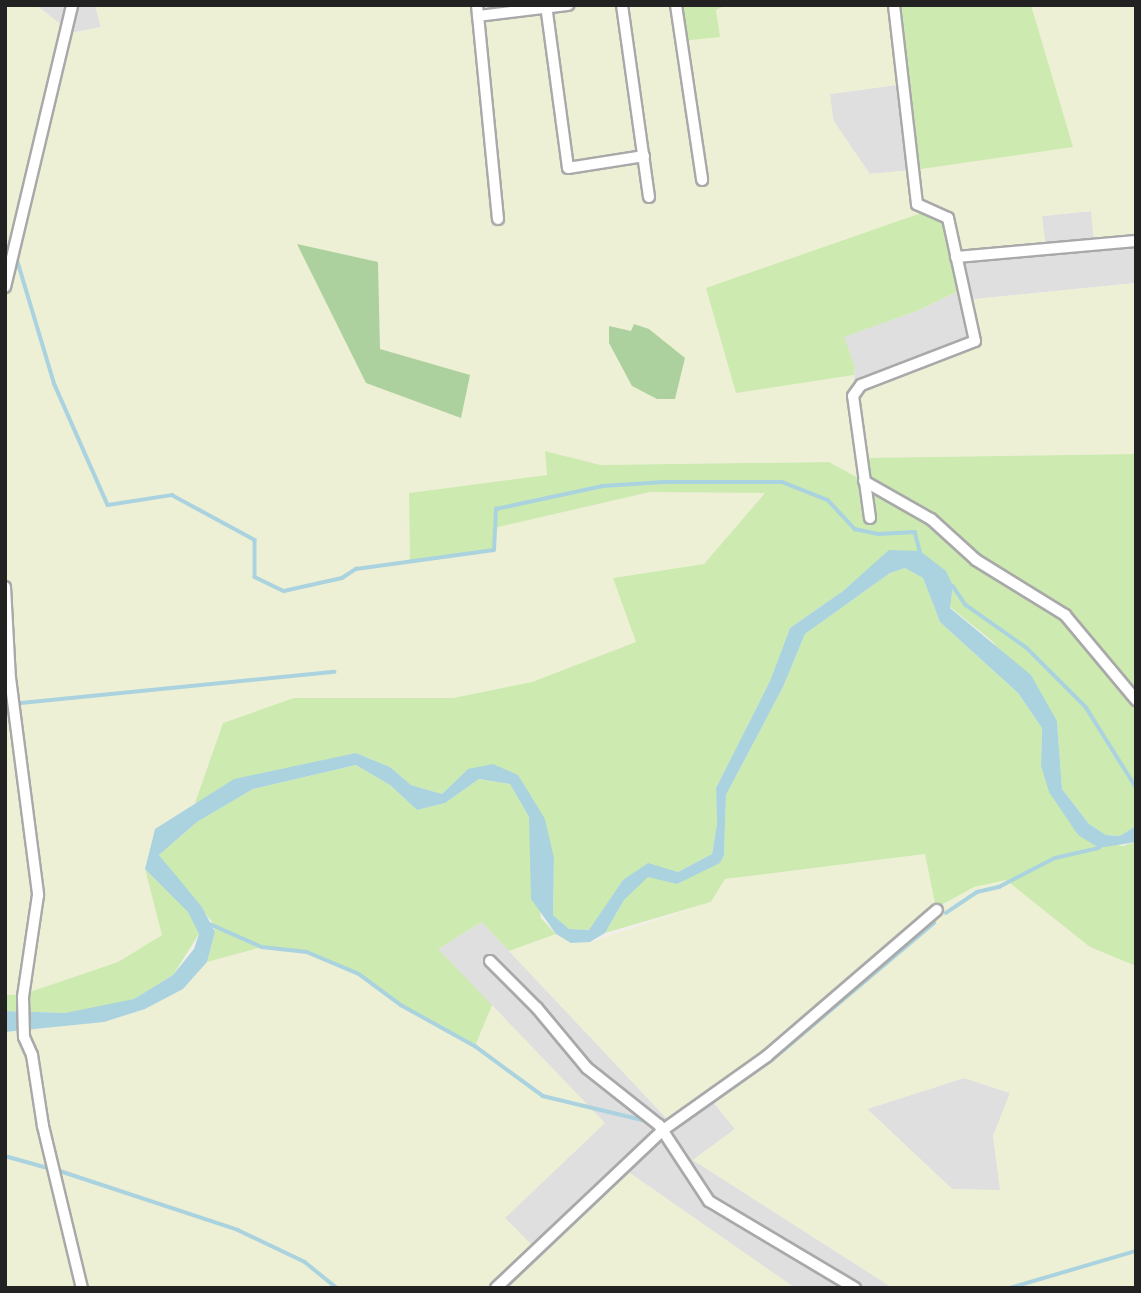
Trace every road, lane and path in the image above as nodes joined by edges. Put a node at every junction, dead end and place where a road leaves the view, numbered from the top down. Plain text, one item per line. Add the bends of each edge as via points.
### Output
1 (72, 5) edge
2 (568, 5) edge
3 (622, 5) edge
4 (676, 5) edge
5 (894, 5) edge
6 (546, 8) edge
7 (478, 11) edge
8 (644, 156) junction
9 (702, 180) dead end
10 (649, 197) dead end
11 (498, 219) dead end
12 (1136, 241) edge
13 (956, 257) junction
14 (5, 287) edge
15 (864, 481) junction
16 (870, 518) dead end
17 (5, 587) edge
18 (1136, 700) edge
19 (937, 910) dead end
20 (490, 961) dead end
21 (663, 1130) junction
22 (82, 1288) edge
23 (496, 1288) edge
24 (855, 1288) edge

1 - 14 street
2 - 6 street
3 - 8 street
4 - 9 street
5 - 13 street via 917,204 948,218
6 - 7 street
6 - 8 street via 568,168
7 - 11 street
8 - 10 street
12 - 13 street
13 - 15 street via 975,341 861,385 853,396
15 - 16 street
15 - 18 street via 931,519 976,560 1065,615
17 - 22 street via 10,678 38,895 23,1007 24,1037 32,1055 43,1126
19 - 21 street via 767,1056
20 - 21 street via 587,1068
21 - 23 street
21 - 24 street via 709,1201

